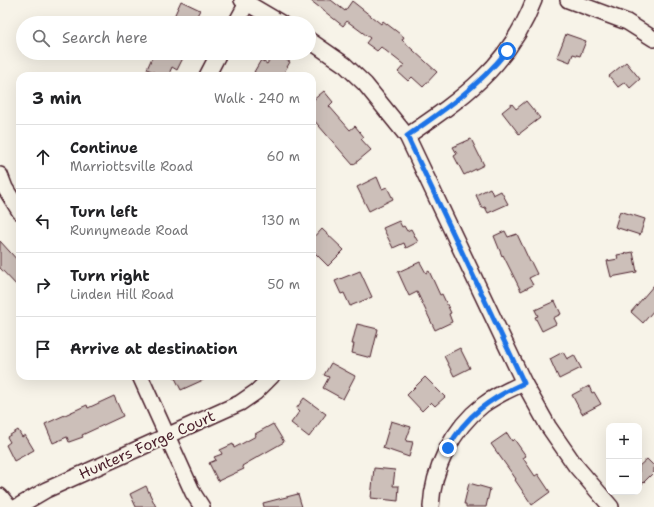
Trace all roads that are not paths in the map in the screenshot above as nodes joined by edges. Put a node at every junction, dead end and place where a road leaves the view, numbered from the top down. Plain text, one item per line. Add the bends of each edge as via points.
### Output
1 (534, 0) edge
2 (568, 0) edge
3 (244, 2) edge
4 (239, 16) edge
5 (269, 16) edge
6 (654, 38) edge
7 (316, 45) edge
8 (216, 60) edge
9 (210, 72) edge
10 (407, 136) junction
11 (0, 175) edge
12 (16, 206) edge
13 (142, 380) edge
14 (268, 380) edge
15 (524, 383) junction
16 (166, 436) junction
17 (0, 496) edge
18 (9, 507) edge
19 (17, 507) edge
20 (202, 507) edge
21 (431, 507) edge
22 (611, 507) edge

1 - 10 street via 515,40 498,62 470,90
2 - 6 street via 627,22
3 - 4 street
3 - 5 street
7 - 10 street via 345,65 364,84
8 - 9 street
10 - 15 street
11 - 12 street via 4,188
13 - 16 street
14 - 16 street, Hunters Forge Court via 240,403
15 - 21 street via 483,405 452,439 437,475
15 - 22 street via 548,426 575,465
16 - 19 street, Hunters Forge Court via 46,490
16 - 20 street
17 - 18 street

